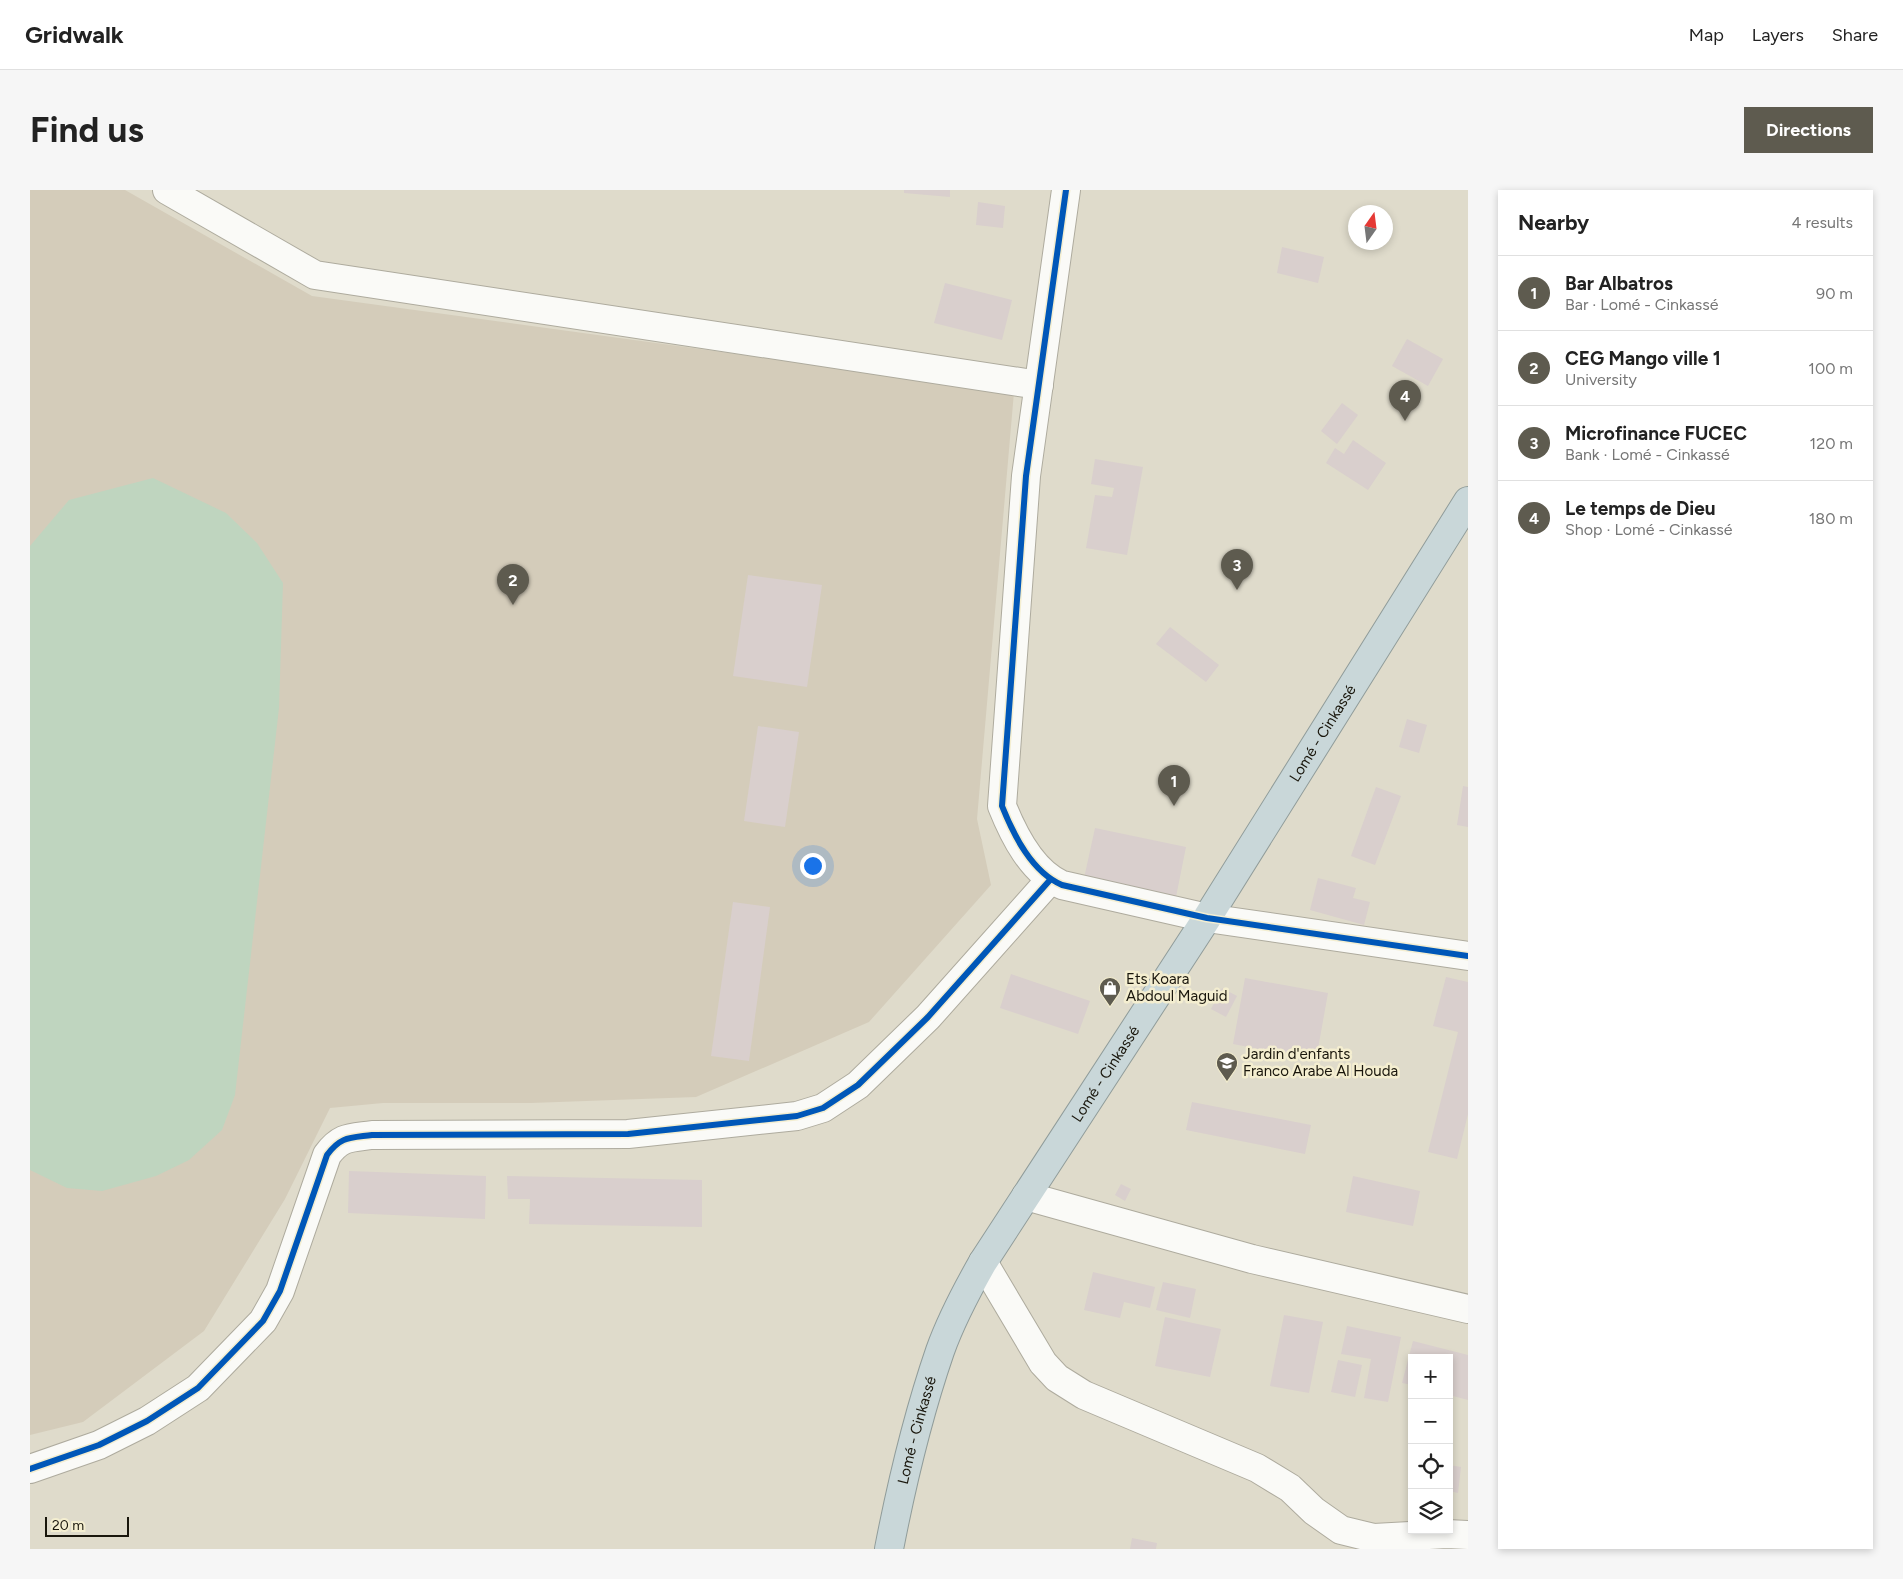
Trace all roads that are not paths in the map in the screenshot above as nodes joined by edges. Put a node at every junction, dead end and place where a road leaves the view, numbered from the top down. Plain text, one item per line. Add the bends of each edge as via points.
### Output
1 (167, 190) edge
2 (1066, 190) edge
3 (1039, 385) junction
4 (1468, 501) edge
5 (1050, 880) junction
6 (1207, 918) junction
7 (1468, 956) edge
8 (1026, 1196) junction
9 (983, 1262) junction
10 (1468, 1308) edge
11 (30, 1469) edge
12 (1468, 1535) edge
13 (889, 1549) edge

1 - 3 street via 315,276
2 - 3 street
3 - 5 street via 1026,476 1002,806 1014,834
4 - 6 highway, Lomé - Cinkassé
5 - 6 street
5 - 11 street via 928,1017 858,1085 823,1108 797,1116 628,1134 372,1135 341,1141 327,1155 280,1291 263,1321 198,1388 147,1421 99,1445
6 - 7 street
6 - 8 highway, Lomé - Cinkassé
8 - 9 highway, Lomé - Cinkassé
8 - 10 street via 1252,1259
9 - 12 street via 1043,1363 1057,1378 1084,1395 1257,1468 1290,1488 1341,1530 1374,1538
9 - 13 highway, Lomé - Cinkassé via 963,1297 940,1350 904,1476

